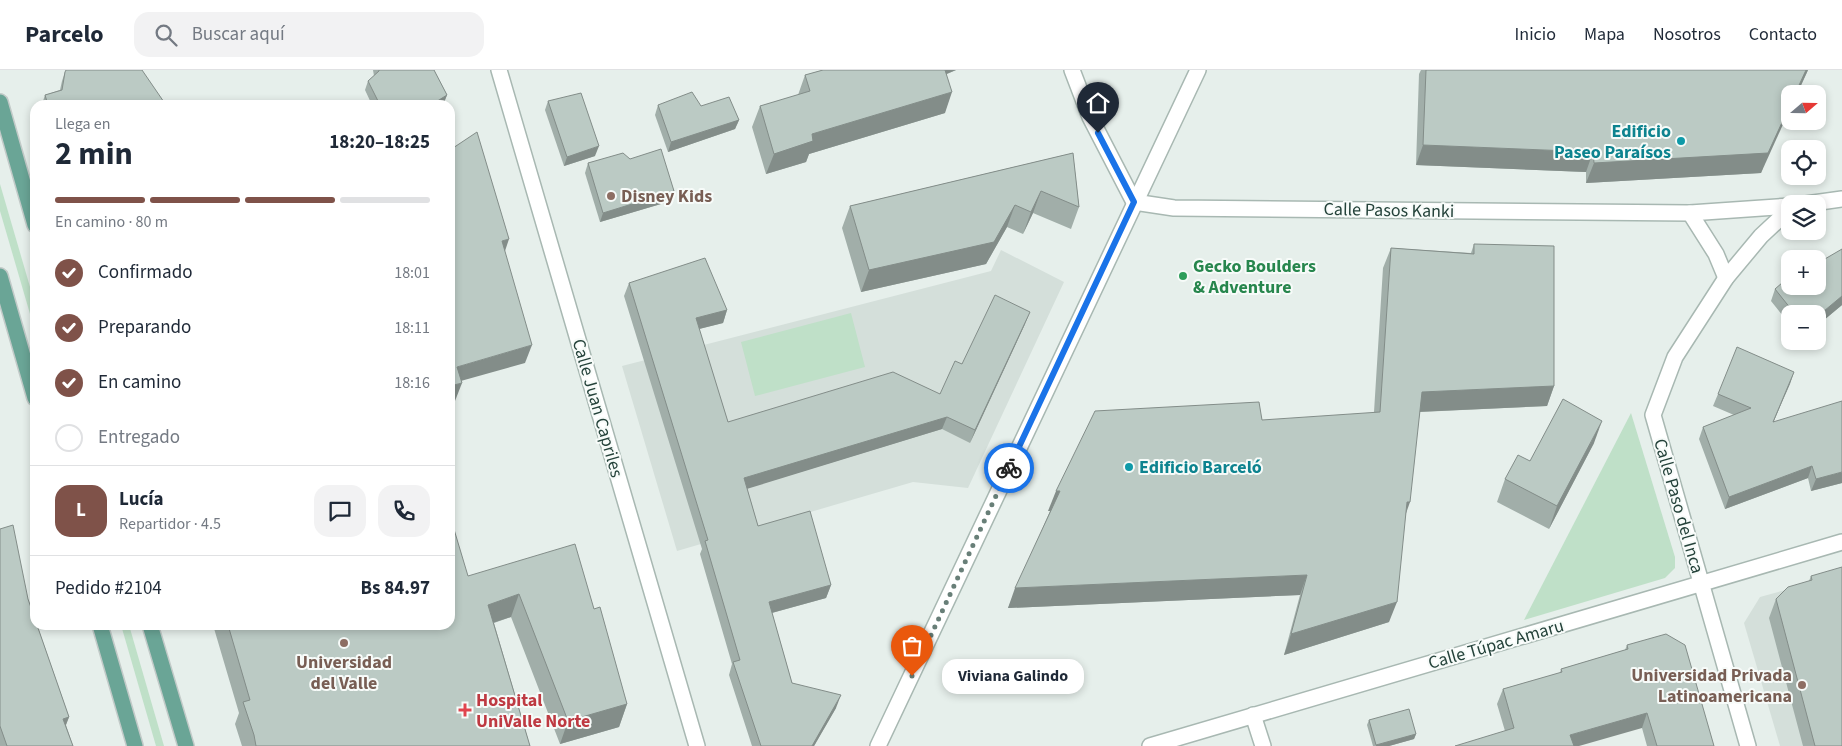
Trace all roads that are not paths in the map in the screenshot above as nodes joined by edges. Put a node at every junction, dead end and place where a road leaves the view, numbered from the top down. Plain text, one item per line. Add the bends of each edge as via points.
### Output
1 (499, 70) edge
2 (1072, 70) edge
3 (1198, 70) edge
4 (0, 102) edge
5 (1842, 199) edge
6 (1826, 201) edge
7 (1134, 202) junction
8 (30, 207) edge
9 (1781, 208) edge
10 (1690, 213) junction
11 (1781, 216) edge
12 (0, 276) edge
13 (1726, 278) junction
14 (30, 381) edge
15 (1842, 542) edge
16 (1701, 583) junction
17 (101, 630) edge
18 (151, 630) edge
19 (1253, 715) junction
20 (135, 746) edge
21 (186, 746) edge
22 (697, 746) edge
23 (878, 746) edge
24 (1150, 746) edge
25 (1263, 746) edge
26 (1748, 746) edge

1 - 22 street, Calle Juan Capriles
2 - 7 street via 1090,117
3 - 7 street
4 - 8 main road
5 - 6 street
7 - 10 street, Calle Pasos Kanki via 1174,208
7 - 23 street
9 - 10 street, Calle Pasos Kanki
10 - 13 street via 1716,254
11 - 13 street, Calle Paso del Inca
12 - 14 main road
13 - 16 street, Calle Paso del Inca via 1675,357 1653,414
15 - 16 street, Calle Túpac Amaru
16 - 19 street, Calle Túpac Amaru
16 - 26 street, Calle Paso del Inca
17 - 20 main road
18 - 21 main road
19 - 24 street, Calle Túpac Amaru
19 - 25 street

